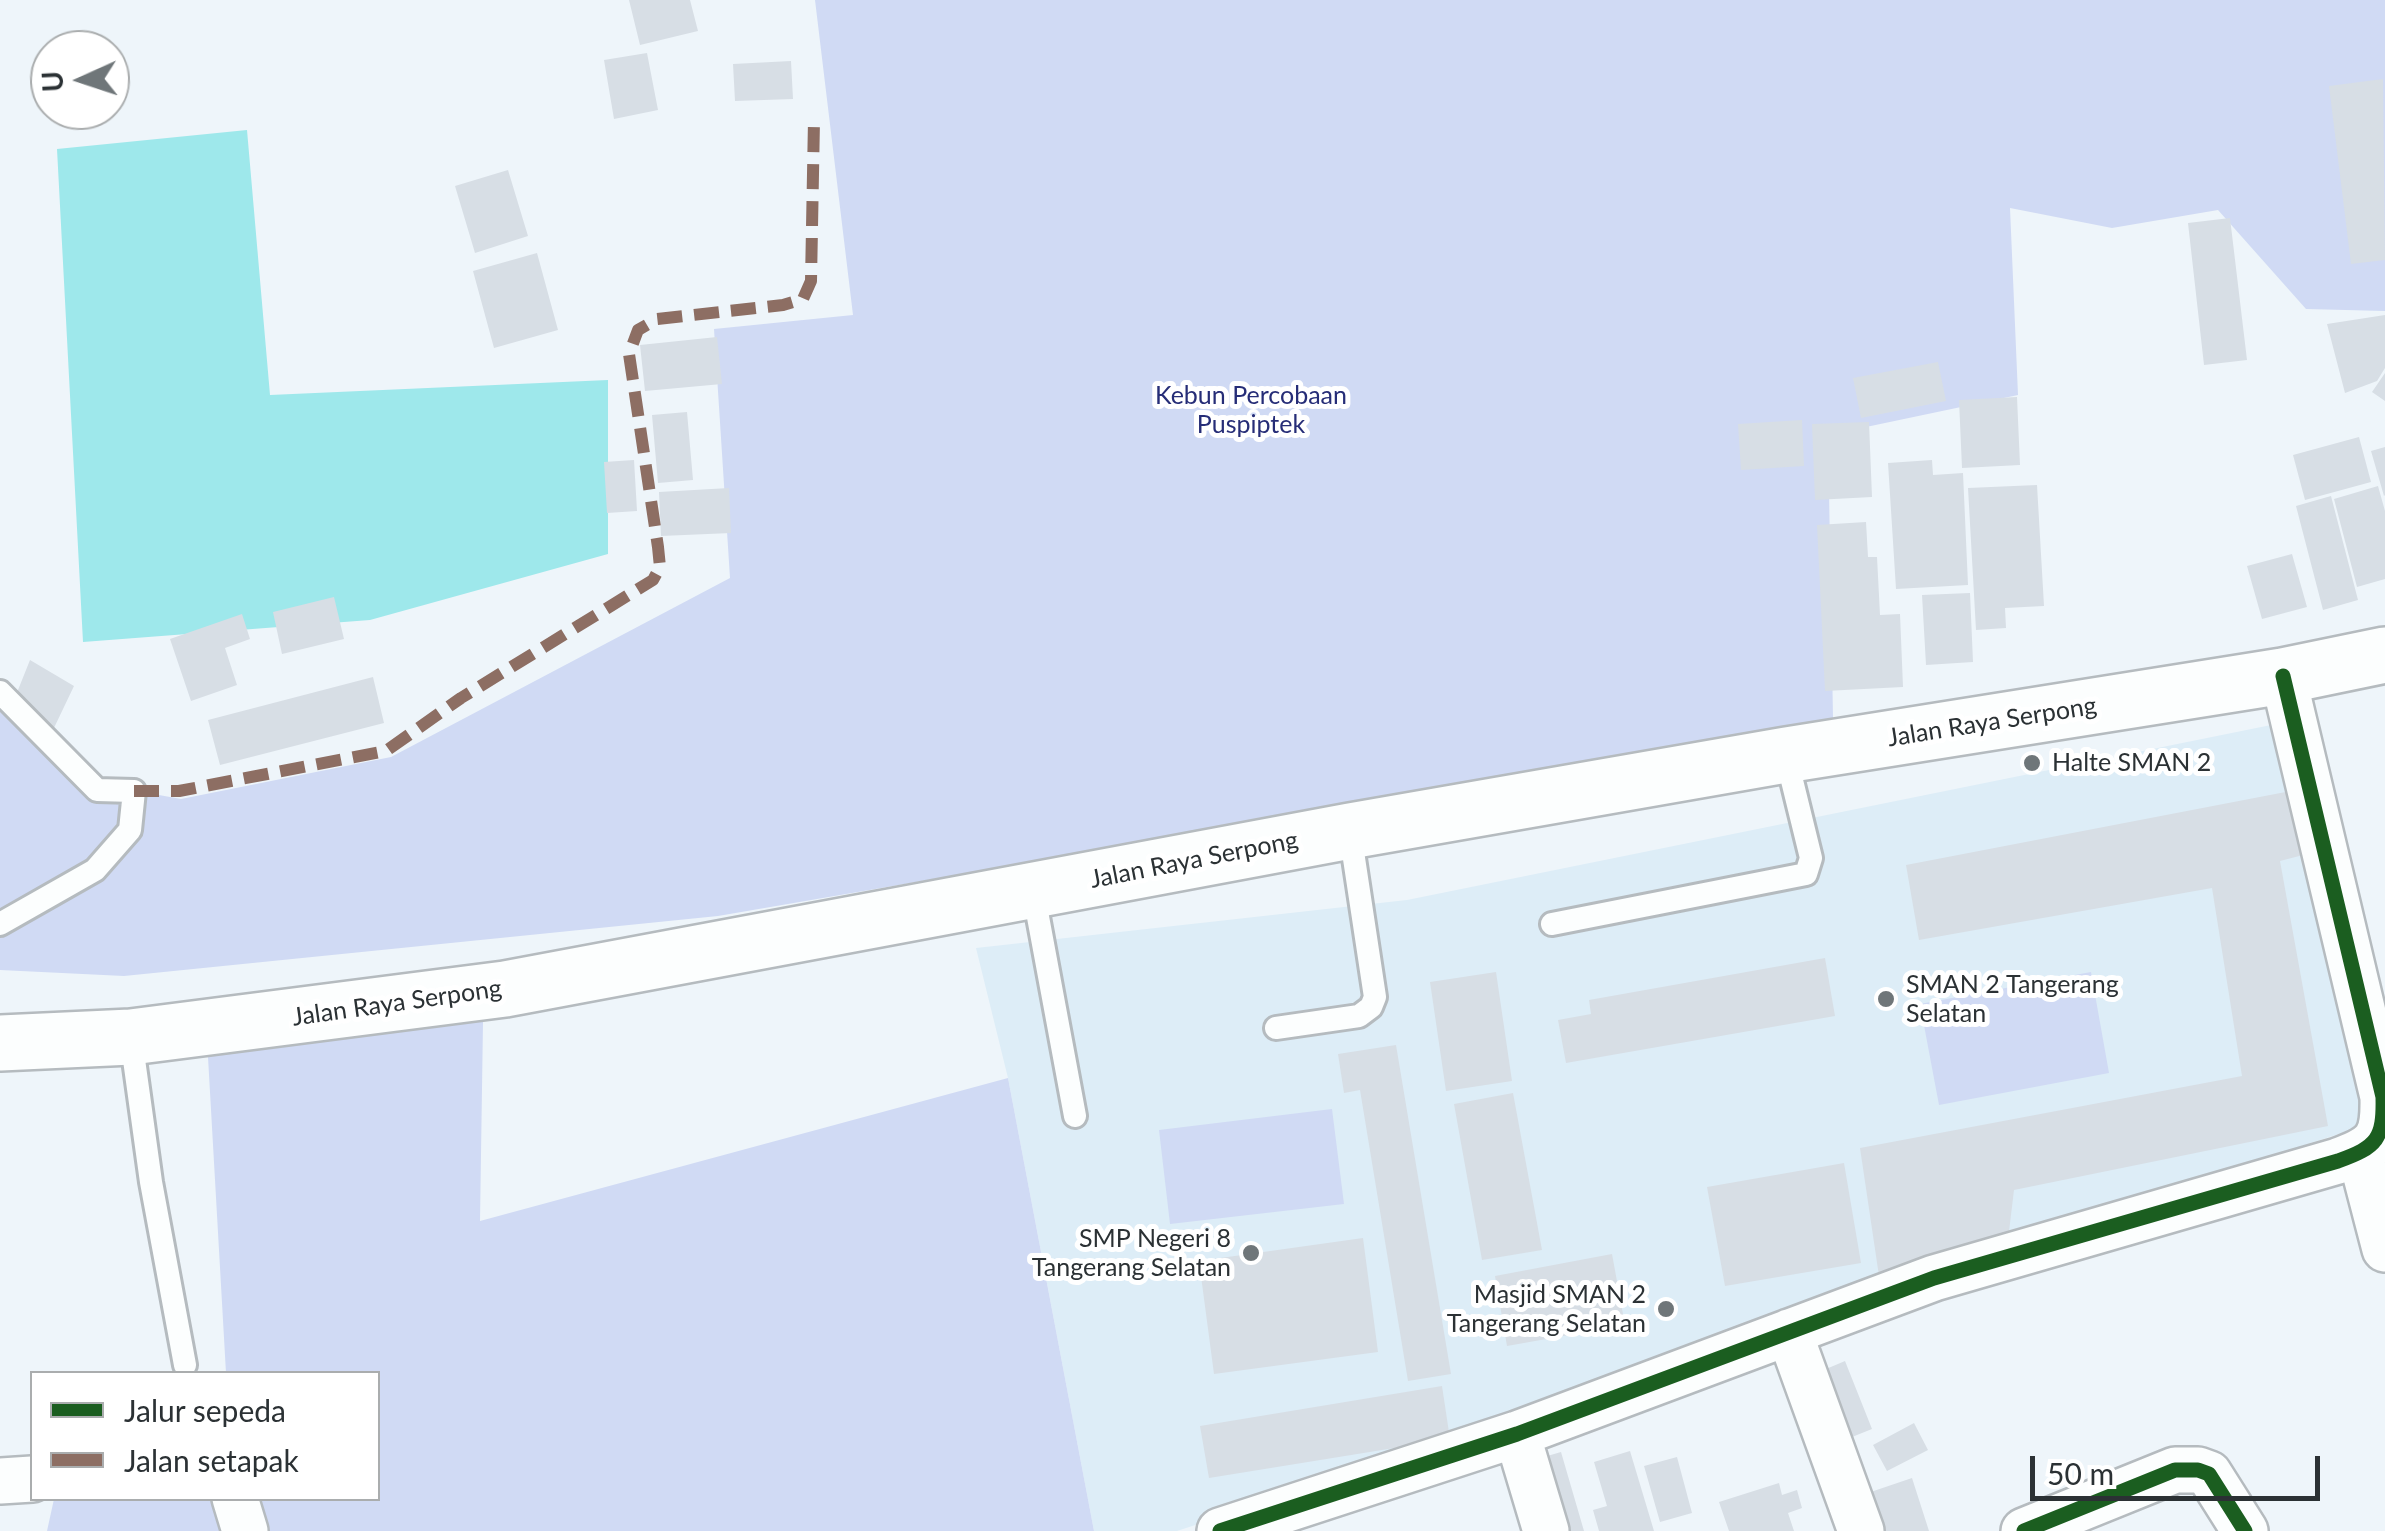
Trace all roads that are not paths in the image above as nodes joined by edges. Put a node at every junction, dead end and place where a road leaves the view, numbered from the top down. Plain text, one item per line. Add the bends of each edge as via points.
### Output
1 (2385, 655) edge
2 (2283, 676) junction
3 (0, 692) edge
4 (1786, 755) junction
5 (1350, 831) junction
6 (1033, 890) junction
7 (0, 924) edge
8 (1552, 924) dead end
9 (1276, 1028) dead end
10 (131, 1037) junction
11 (0, 1043) edge
12 (1075, 1116) dead end
13 (2360, 1153) junction
14 (2385, 1249) edge
15 (1788, 1332) junction
16 (184, 1365) dead end
17 (1517, 1434) junction
18 (30, 1479) edge
19 (0, 1481) edge
20 (236, 1501) edge
21 (245, 1531) edge
22 (1220, 1531) edge
23 (1546, 1531) edge
24 (1862, 1531) edge
25 (2024, 1531) edge
26 (2245, 1531) edge

1 - 2 main road, Jalan Raya Serpong
2 - 4 main road, Jalan Raya Serpong
2 - 13 street via 2384,1096 2382,1132
3 - 7 lane via 97,790 134,791 130,830 94,870
4 - 5 main road, Jalan Raya Serpong
4 - 8 lane via 1810,858 1806,874
5 - 6 main road, Jalan Raya Serpong
5 - 9 lane via 1371,1008 1359,1016
6 - 10 main road, Jalan Raya Serpong via 505,989
6 - 12 lane
10 - 11 main road, Jalan Raya Serpong
10 - 16 lane
13 - 14 street
13 - 15 street via 1934,1278
15 - 17 street
15 - 24 street
17 - 22 street
17 - 23 street
18 - 19 street
20 - 21 street
25 - 26 street via 2175,1470 2209,1474

